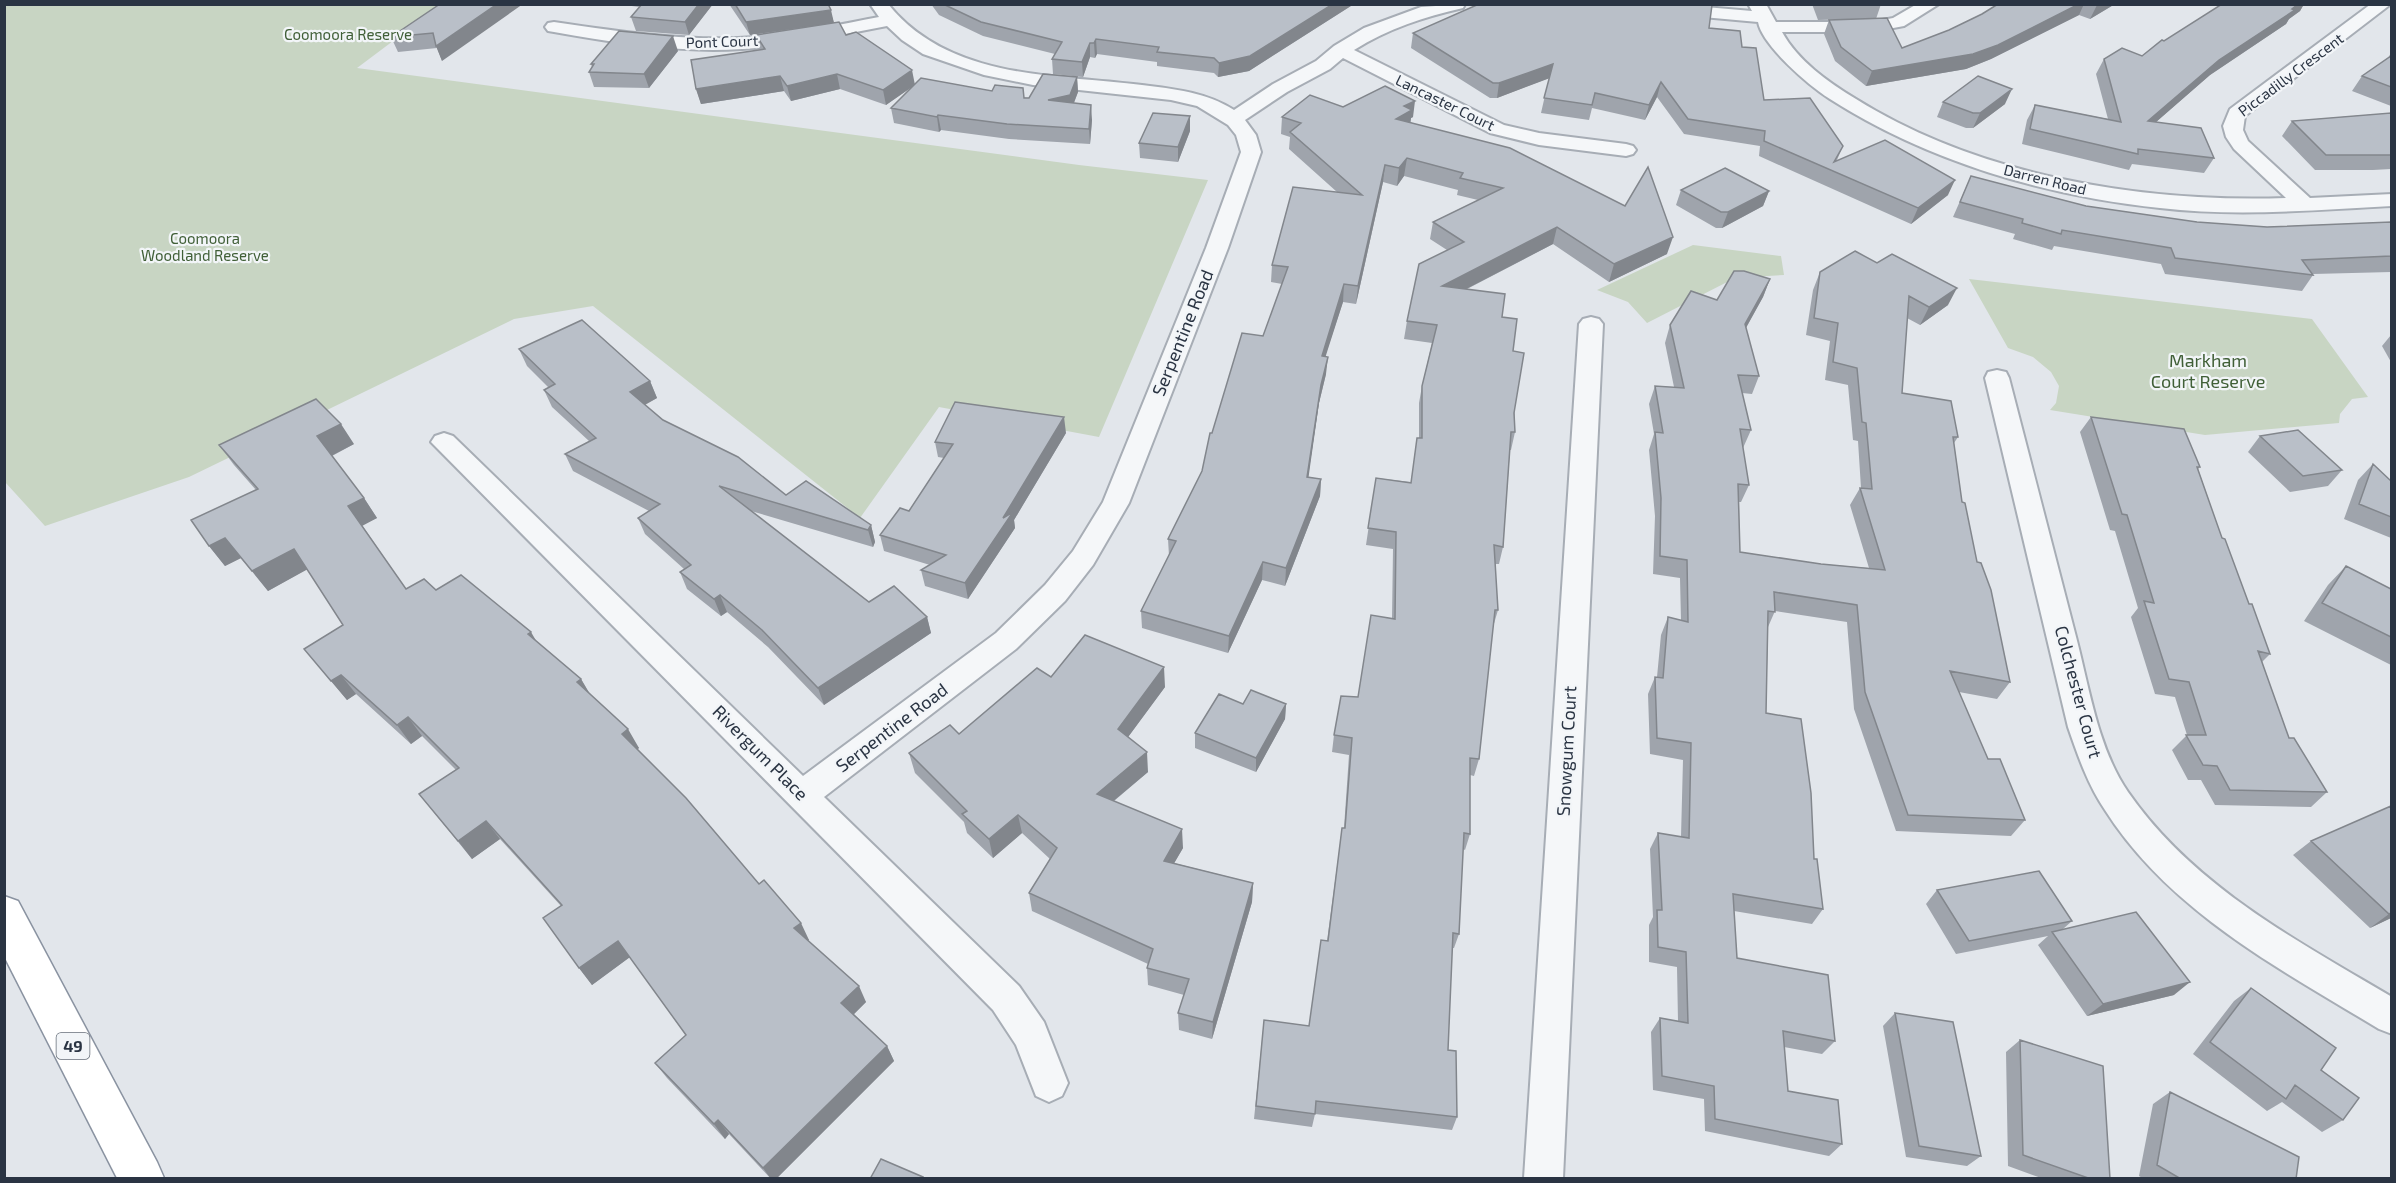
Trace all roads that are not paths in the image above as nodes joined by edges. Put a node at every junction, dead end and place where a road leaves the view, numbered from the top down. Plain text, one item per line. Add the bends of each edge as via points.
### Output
1 (1457, 4) edge
2 (1614, 4) edge
3 (1931, 4) edge
4 (2383, 4) edge
5 (884, 12) edge
6 (1762, 16) edge
7 (554, 27) dead end
8 (1341, 50) junction
9 (1225, 113) junction
10 (1626, 150) dead end
11 (2391, 200) edge
12 (2304, 204) junction
13 (1591, 324) dead end
14 (1997, 378) dead end
15 (444, 442) dead end
16 (802, 795) junction
17 (4, 914) edge
18 (2391, 1017) edge
19 (1049, 1083) dead end
20 (1552, 1177) edge
21 (141, 1179) edge

1 - 8 street via 1387,24
2 - 6 street
3 - 6 street via 1898,22 1872,27
4 - 12 street, Piccadilly Crescent via 2237,113 2232,121 2241,146
5 - 7 street, Pont Court via 798,37 720,44 629,39
5 - 9 street via 905,36 923,47 973,66 1173,95
6 - 12 street, Darren Road via 1792,61 1836,95 1879,121 1965,158 2015,174 2121,196 2200,205
8 - 9 street via 1323,65
8 - 10 street, Lancaster Court via 1497,129 1539,139
9 - 16 street, Serpentine Road via 1247,135 1250,162 1116,503 1101,531 1055,594 1006,641
11 - 12 street, Darren Road
13 - 20 street, Snowgum Court
14 - 18 street, Colchester Court via 2084,727 2098,767 2117,801 2175,871 2212,901
15 - 16 street, Rivergum Place
16 - 19 street, Rivergum Place via 1006,998 1031,1035
17 - 21 highway, 49

